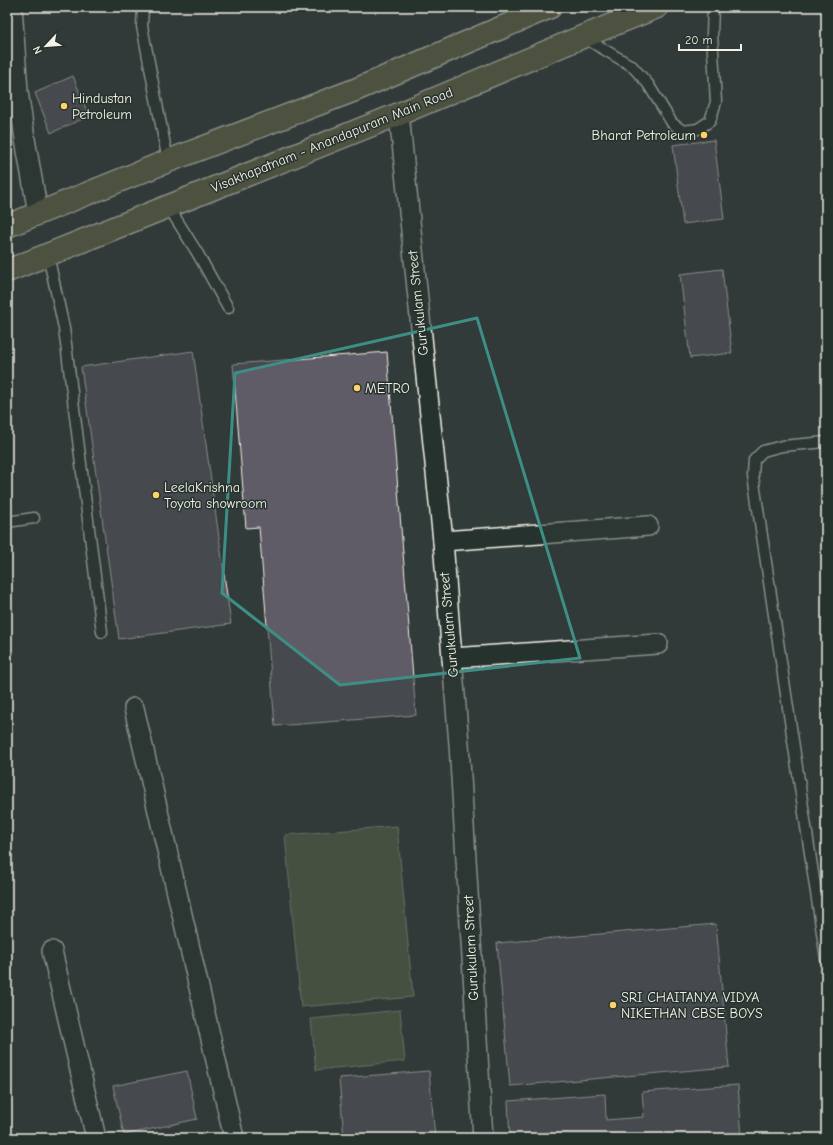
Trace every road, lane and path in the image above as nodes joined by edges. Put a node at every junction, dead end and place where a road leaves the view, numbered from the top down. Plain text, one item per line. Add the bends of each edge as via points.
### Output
1 (12, 7) edge
2 (143, 7) edge
3 (550, 7) edge
4 (657, 7) edge
5 (713, 7) edge
6 (582, 37) junction
7 (399, 114) junction
8 (168, 161) junction
9 (168, 206) junction
10 (38, 213) junction
11 (7, 226) edge
12 (48, 255) junction
13 (7, 271) edge
14 (228, 308) dead end
15 (826, 442) edge
16 (34, 518) dead end
17 (7, 522) edge
18 (648, 526) dead end
19 (442, 541) junction
20 (102, 632) dead end
21 (658, 644) dead end
22 (452, 658) junction
23 (134, 708) dead end
24 (52, 951) dead end
25 (826, 959) edge
26 (96, 1138) edge
27 (234, 1138) edge
28 (483, 1138) edge

1 - 10 street via 18,91
2 - 8 lane via 142,26
3 - 8 main road via 355,90
4 - 6 main road, Visakhapatnam - Anandapuram Main Road
5 - 6 lane via 716,102 710,121 698,129 684,131 672,123 648,84 632,66
6 - 7 main road, Visakhapatnam - Anandapuram Main Road
7 - 9 main road, Visakhapatnam - Anandapuram Main Road
7 - 19 street, Gurukulam Street
8 - 10 main road
9 - 12 main road, Visakhapatnam - Anandapuram Main Road
9 - 14 lane
10 - 11 main road
12 - 13 main road, Visakhapatnam - Anandapuram Main Road
12 - 20 lane via 64,328
15 - 25 lane via 782,446 763,451 754,460 753,476
16 - 17 lane
18 - 19 street
19 - 22 street, Gurukulam Street
21 - 22 street
22 - 28 street, Gurukulam Street
23 - 27 street
24 - 26 street

